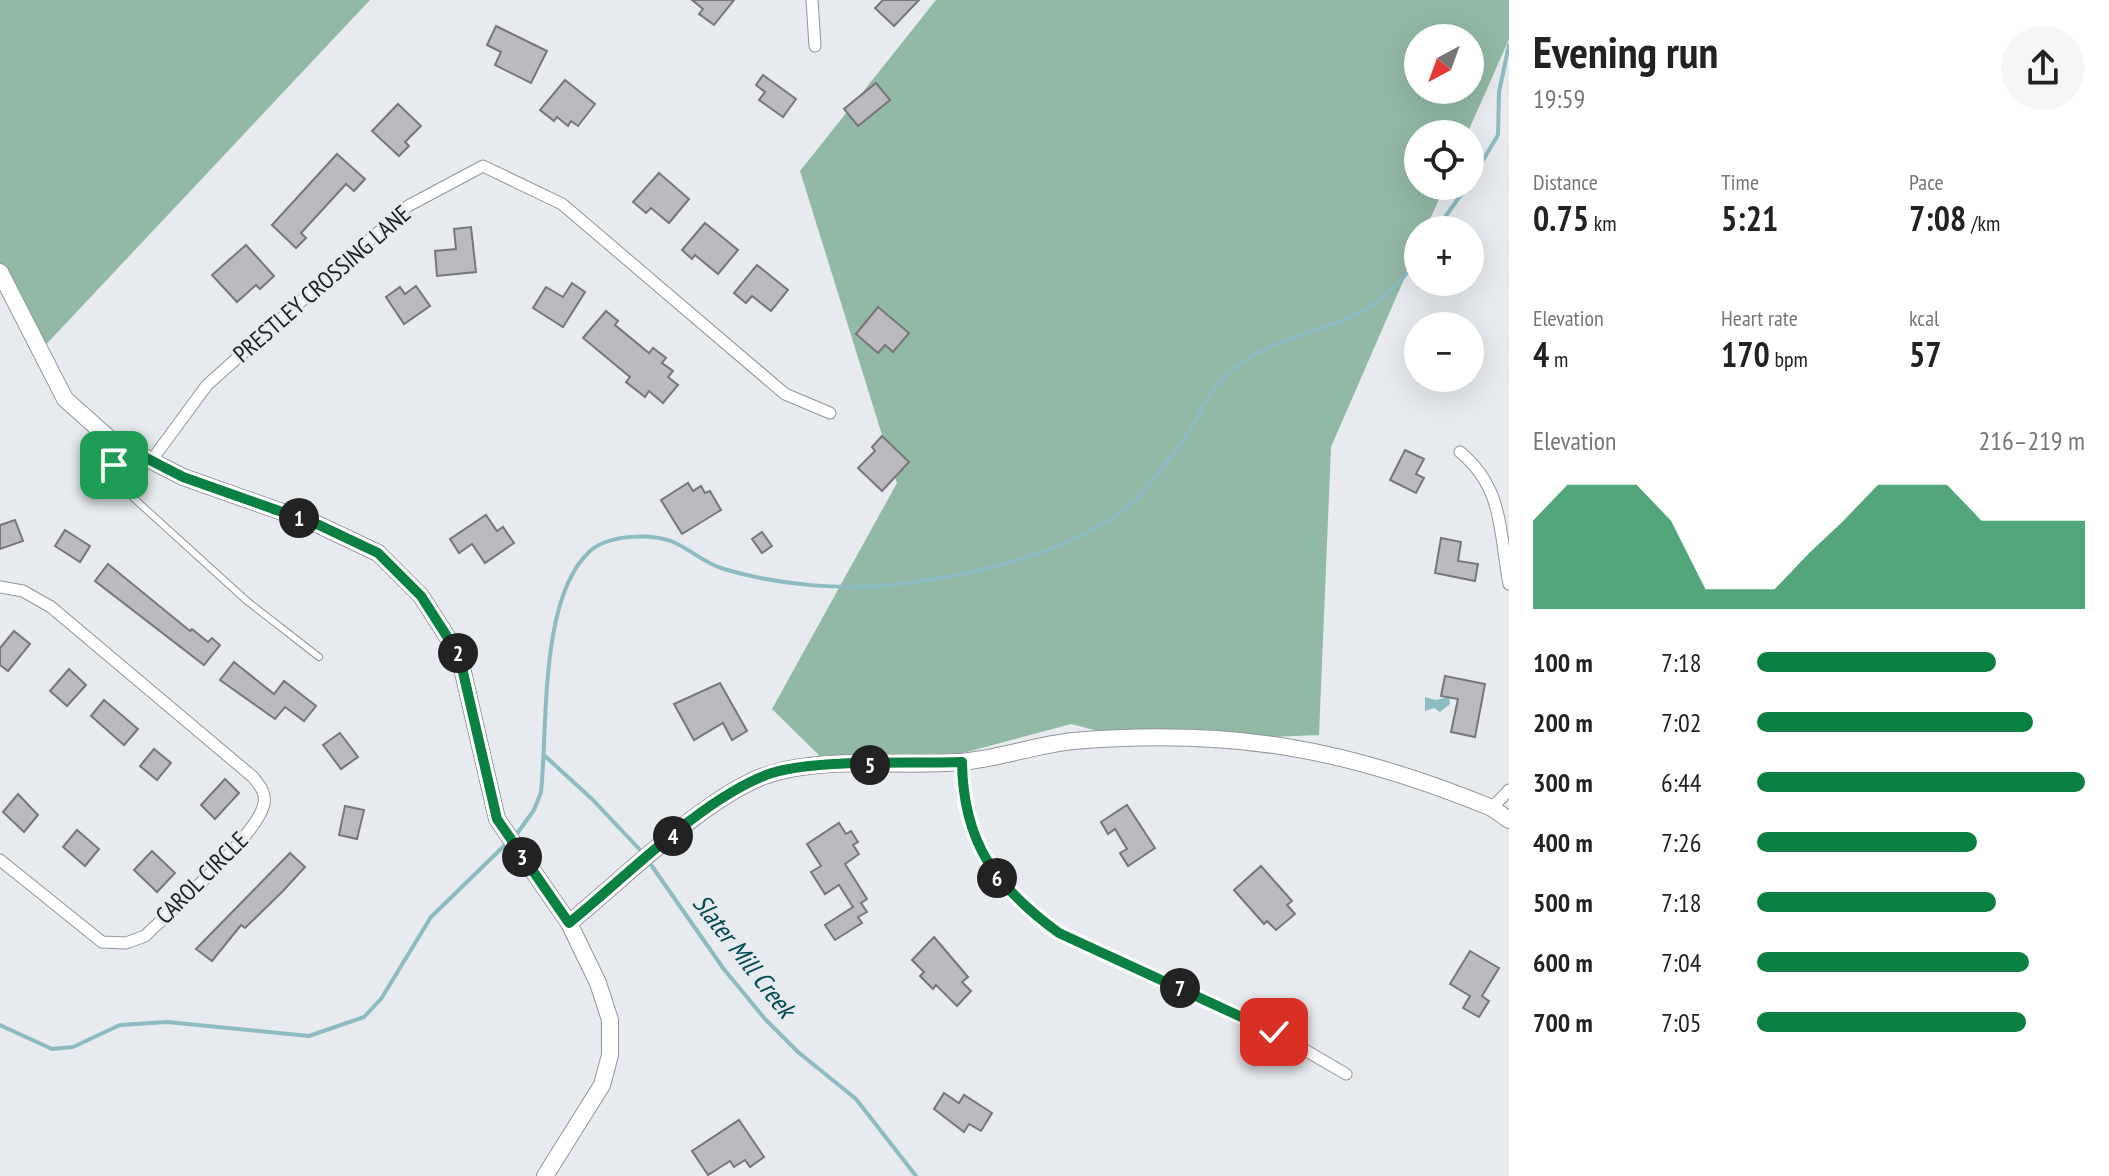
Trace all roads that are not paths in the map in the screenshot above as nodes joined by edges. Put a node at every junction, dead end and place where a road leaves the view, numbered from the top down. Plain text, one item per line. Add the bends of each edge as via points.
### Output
1 (812, 0) edge
2 (815, 46) dead end
3 (0, 272) edge
4 (830, 413) dead end
5 (119, 444) junction
6 (1460, 452) dead end
7 (151, 461) junction
8 (1509, 584) edge
9 (0, 587) edge
10 (319, 657) dead end
11 (962, 762) junction
12 (1509, 790) edge
13 (1492, 808) junction
14 (1509, 820) edge
15 (0, 860) edge
16 (569, 923) junction
17 (1346, 1074) dead end
18 (545, 1176) edge

1 - 2 street
3 - 5 street via 65,399
4 - 7 street, PRESTLEY CROSSING LANE via 785,394 562,204 483,166 408,206 207,385
5 - 7 street
5 - 10 lane via 113,475 117,483 247,601
6 - 8 street via 1480,468 1492,490
7 - 16 street via 378,553 421,596 459,655 497,819
9 - 15 street, CAROL CIRCLE via 23,591 51,607 264,791 250,831 145,936 126,943 102,942
11 - 13 street via 1071,742 1195,737 1258,742 1371,763
11 - 16 street via 799,768 766,775 726,796
11 - 17 street via 962,793 991,871 1031,913 1059,933 1274,1032
12 - 13 street
13 - 14 street
16 - 18 street via 610,1020 610,1055 602,1085

